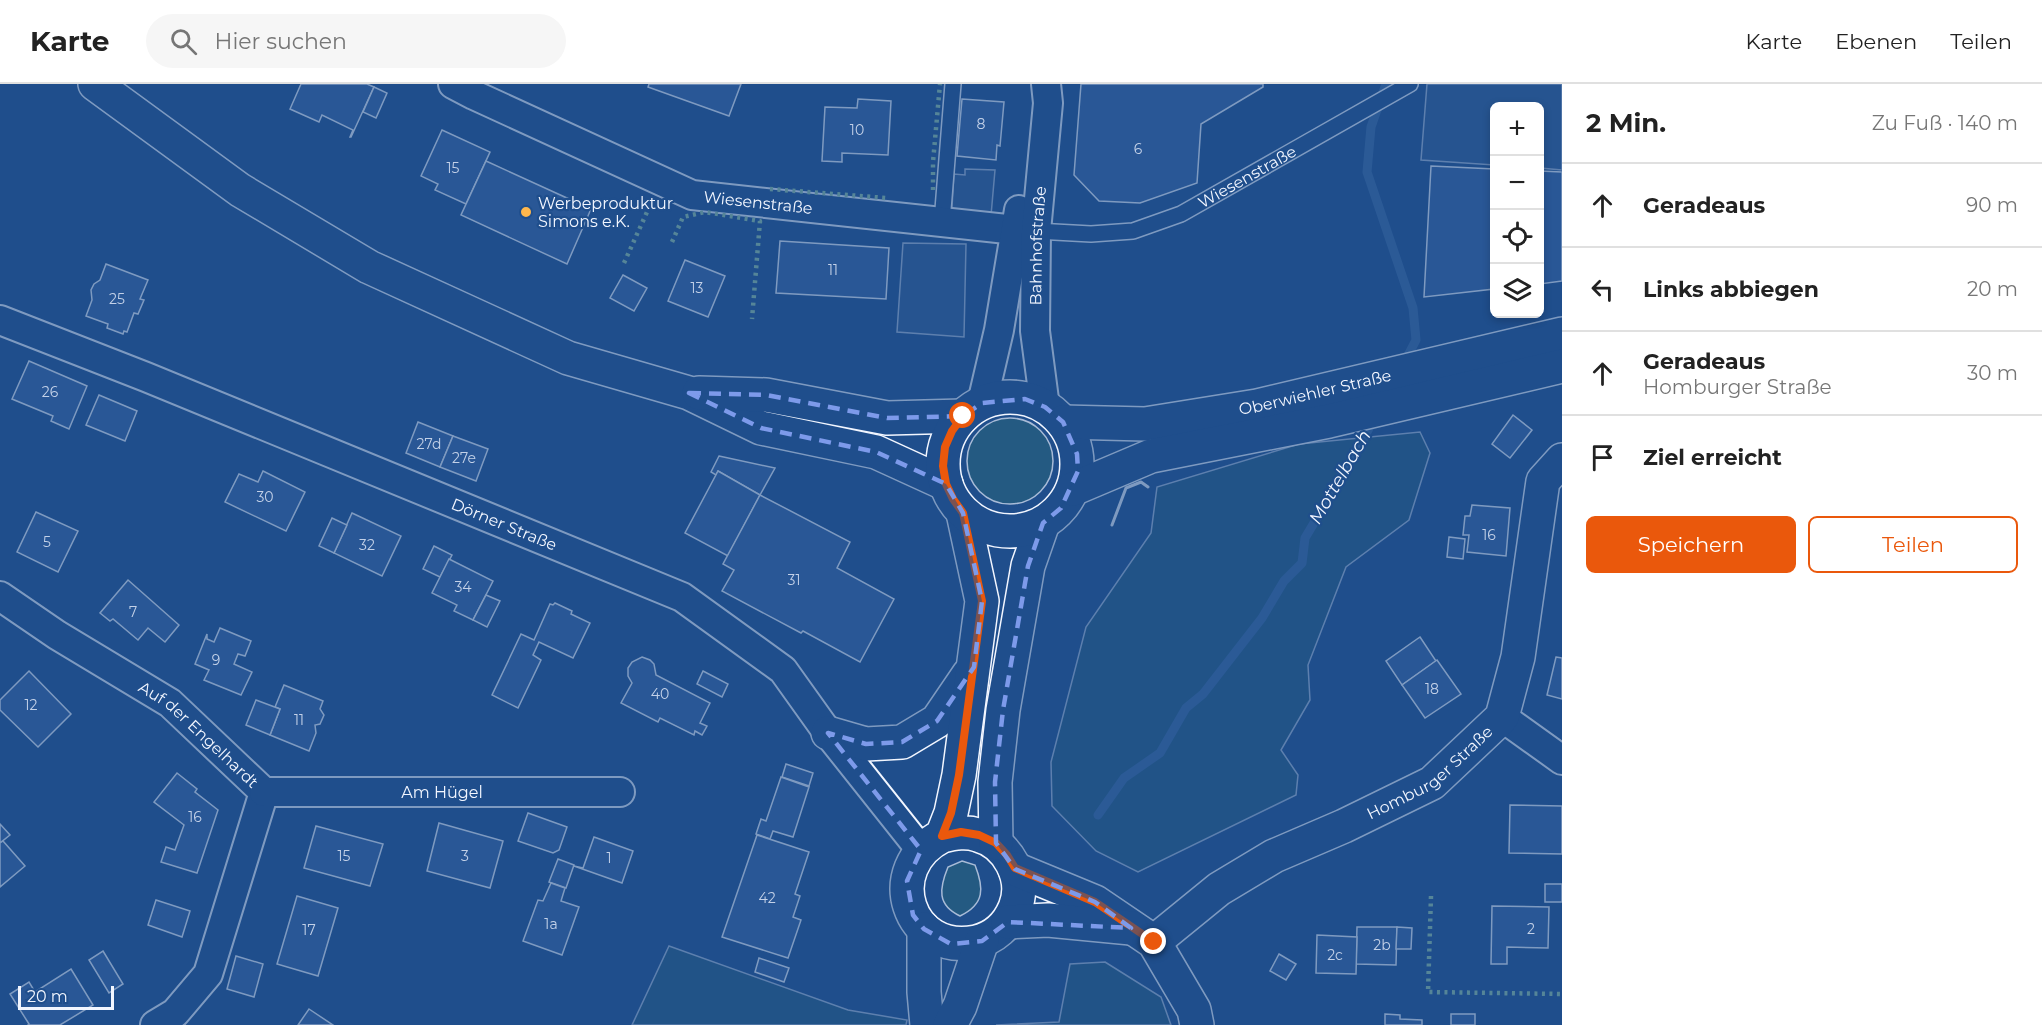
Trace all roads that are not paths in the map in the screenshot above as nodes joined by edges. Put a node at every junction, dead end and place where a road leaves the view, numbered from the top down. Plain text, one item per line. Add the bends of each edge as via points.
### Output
1 (95, 84) edge
2 (453, 84) edge
3 (952, 84) edge
4 (1030, 84) edge
5 (1046, 84) edge
6 (1408, 86) edge
7 (942, 222) junction
8 (1026, 231) junction
9 (0, 320) edge
10 (1562, 334) edge
11 (1562, 366) edge
12 (689, 393) junction
13 (1327, 406) junction
14 (973, 410) junction
15 (1054, 414) junction
16 (1562, 460) edge
17 (946, 484) junction
18 (1074, 489) junction
19 (963, 513) junction
20 (1043, 523) junction
21 (0, 596) edge
22 (974, 667) junction
23 (1502, 717) junction
24 (828, 734) junction
25 (1562, 760) edge
26 (264, 792) junction
27 (620, 792) dead end
28 (932, 843) junction
29 (1005, 856) junction
30 (924, 929) junction
31 (995, 931) junction
32 (1142, 935) junction
33 (156, 1025) edge
34 (927, 1025) edge
35 (950, 1025) edge
36 (1197, 1025) edge

1 - 12 main road via 240,190 369,267 568,358
2 - 7 street, Wiesenstraße via 692,195
3 - 7 lane
4 - 8 street, Bahnhofstraße
5 - 8 street, Bahnhofstraße via 1048,103
6 - 8 lane, Wiesenstraße via 1181,214 1133,231
7 - 8 street, Wiesenstraße
8 - 14 street, Bahnhofstraße
8 - 15 street, Bahnhofstraße via 1035,331
9 - 24 street, Dörner Straße via 682,597 783,670
10 - 13 main road, Oberwiehler Straße via 1487,351
11 - 13 main road, Oberwiehler Straße via 1490,384
12 - 14 main road via 766,395 887,418
12 - 17 main road via 761,428 876,452
13 - 15 main road, Oberwiehler Straße via 1257,406 1145,424
13 - 18 main road, Oberwiehler Straße via 1151,456
14 - 15 main road via 1003,398 1025,399
14 - 17 main road via 952,431 945,447
15 - 18 main road via 1072,437 1077,454
16 - 23 main road, Homburger Straße via 1543,481 1518,657
17 - 19 main road
18 - 20 main road via 1061,508
19 - 20 main road via 981,525 1002,531 1023,530
19 - 22 main road via 982,601
20 - 29 main road via 1028,566 1003,710 995,782
21 - 26 street, Auf der Engelhardt via 170,703
22 - 24 main road via 937,721 902,741 866,744
22 - 28 main road via 951,813
23 - 25 street
23 - 32 main road, Homburger Straße via 1432,783 1274,856
24 - 28 street, Dörner Straße
26 - 27 street, Am Hügel
26 - 33 street, Auf der Engelhardt via 208,974 175,1013
28 - 29 main road via 961,832 979,835
28 - 30 main road via 911,865 907,881 907,899
29 - 31 main road via 1019,887 1016,905
29 - 32 main road via 1095,902
30 - 31 main road via 951,944 967,944
30 - 34 main road
31 - 32 main road via 1048,921
31 - 35 main road
32 - 36 main road via 1194,1011

